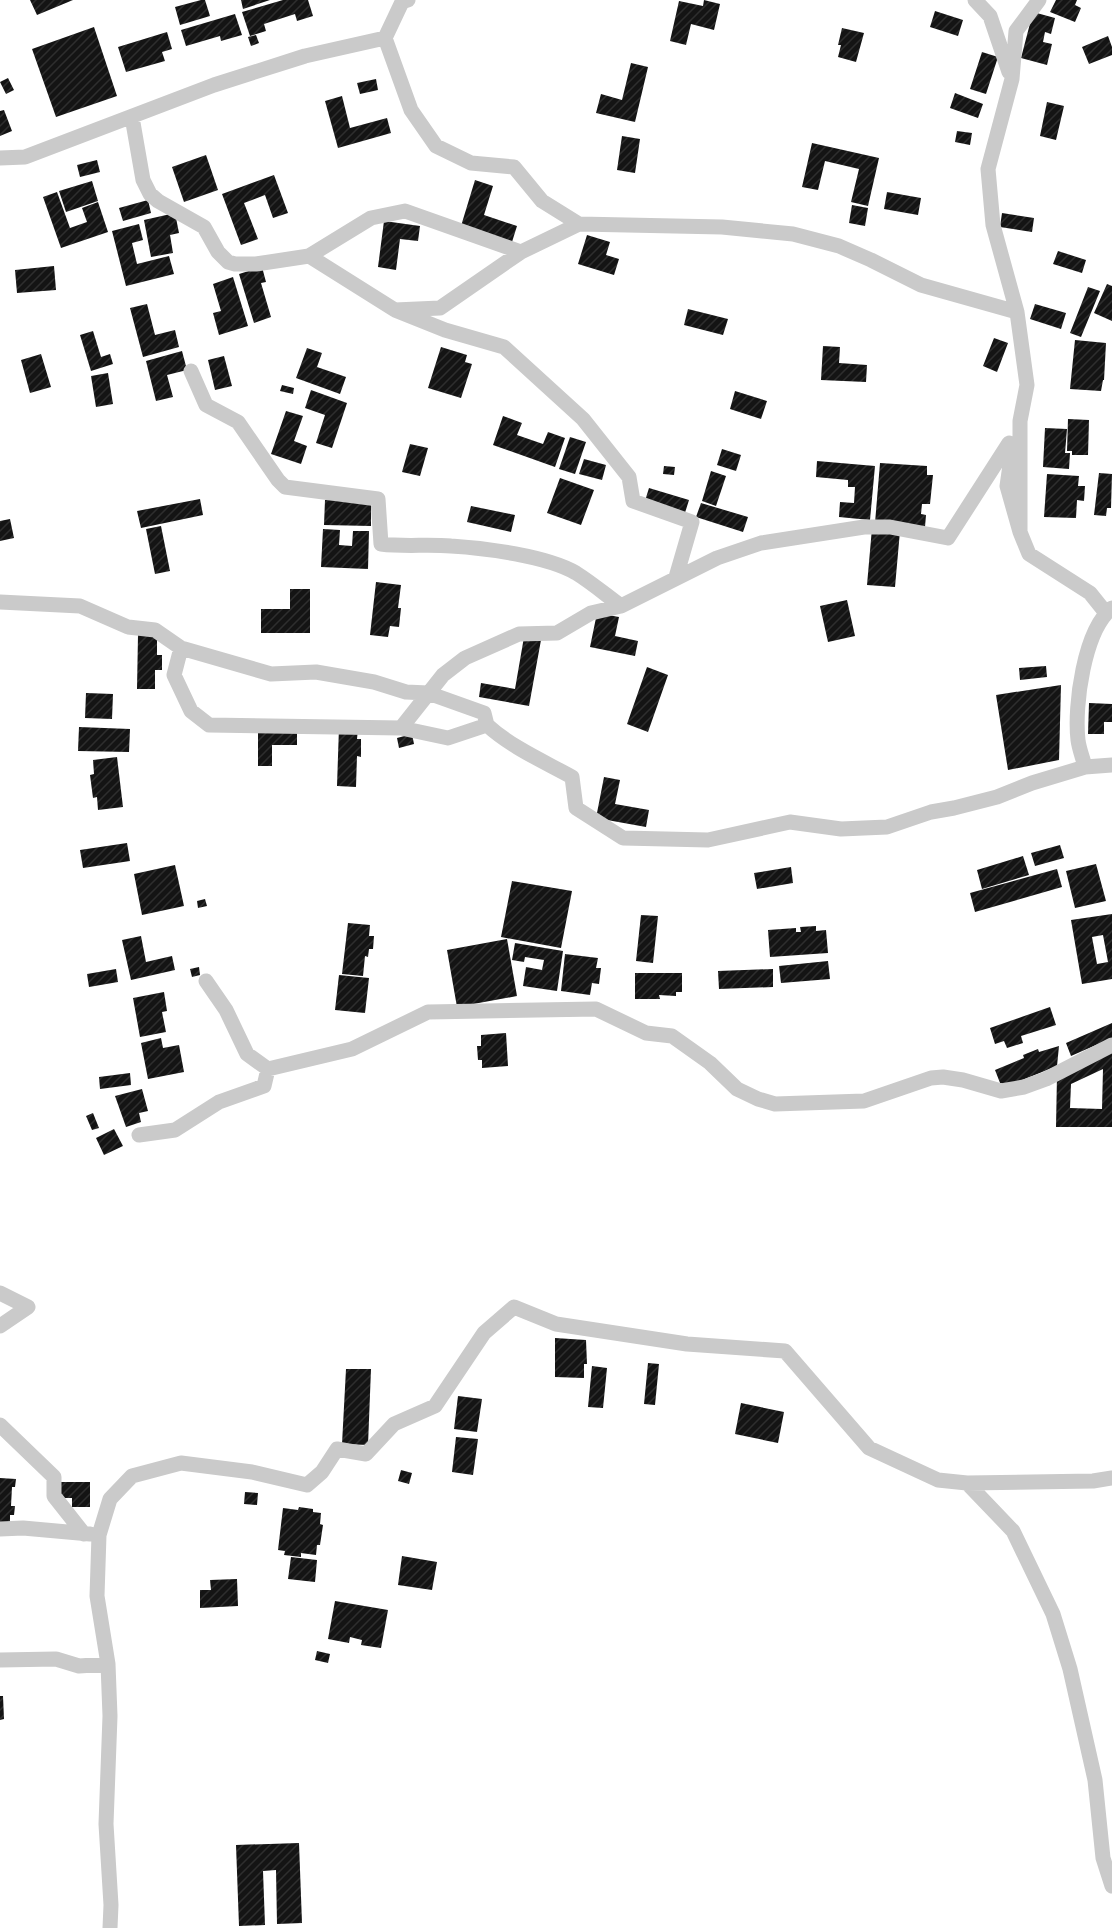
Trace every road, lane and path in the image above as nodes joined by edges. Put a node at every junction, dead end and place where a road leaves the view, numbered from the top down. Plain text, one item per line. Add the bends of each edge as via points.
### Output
1 (408, 0) edge
2 (975, 0) edge
3 (1039, 0) edge
4 (385, 38) junction
5 (1011, 79) junction
6 (132, 117) junction
7 (0, 158) edge
8 (579, 224) junction
9 (521, 252) junction
10 (309, 256) junction
11 (395, 310) junction
12 (1017, 312) junction
13 (191, 371) dead end
14 (1020, 532) junction
15 (676, 577) junction
16 (0, 602) edge
17 (621, 606) junction
18 (1109, 610) edge
19 (181, 648) junction
20 (428, 693) junction
21 (487, 724) junction
22 (401, 728) junction
23 (1112, 765) edge
24 (1085, 767) junction
25 (206, 981) dead end
26 (1112, 1045) edge
27 (268, 1069) junction
28 (139, 1135) dead end
29 (0, 1293) edge
30 (0, 1326) edge
31 (0, 1425) edge
32 (1112, 1478) edge
33 (968, 1483) junction
34 (0, 1529) edge
35 (92, 1535) junction
36 (0, 1660) edge
37 (108, 1664) junction
38 (1112, 1886) edge
39 (110, 1928) edge

1 - 4 street via 402,2
2 - 5 street via 990,16
3 - 5 street via 1016,31
4 - 6 street via 305,56
4 - 8 street via 411,110 436,146 471,163 514,167 542,201
5 - 12 street via 988,170 993,225
6 - 7 street via 25,157
6 - 10 street via 143,180 150,194 204,227 222,258 235,264
8 - 9 street
8 - 12 street via 722,227 793,234 839,246 921,285
9 - 10 street via 405,211 371,218
9 - 11 street via 440,308
10 - 11 street
11 - 15 street via 504,347 583,419 629,477 633,501 692,522
12 - 14 street via 1027,385 1020,421
13 - 17 street via 206,405 238,422 285,487 378,499 381,544 451,546 555,564 576,573
14 - 15 street via 1007,486 1009,444 948,538 890,527 864,527 761,543
14 - 18 street via 1029,554 1090,593
15 - 17 street
16 - 19 street via 80,606 128,627 155,630
17 - 20 street via 591,613 557,633 510,637 465,658
18 - 24 street via 1088,648 1082,681 1078,740
19 - 20 street via 271,674 316,672 406,692
19 - 22 street via 174,675 191,711 209,725
20 - 21 street via 484,712
20 - 22 street
21 - 22 street via 448,738
21 - 24 street via 497,734 572,777 576,808 623,838 708,840 790,822 841,829 887,827 997,797
23 - 24 street
25 - 27 street via 226,1010 247,1054
26 - 27 street via 1024,1087 1001,1091 943,1077 864,1101 775,1104 737,1089 710,1063 672,1036 646,1033 596,1009 428,1012 352,1048
27 - 28 street via 264,1086 219,1102 175,1130
29 - 30 street via 28,1307
31 - 35 street via 54,1477 54,1496
32 - 33 street
33 - 35 street via 938,1480 869,1448 785,1351 687,1344 556,1324 514,1307 484,1333 435,1406 394,1424 366,1454 337,1449 322,1472 307,1485 252,1472 181,1463 132,1476 110,1499
33 - 38 street via 1013,1531 1053,1614 1095,1780 1103,1858
34 - 35 street
35 - 37 street
36 - 37 street via 56,1659 79,1666
37 - 39 street via 106,1824

